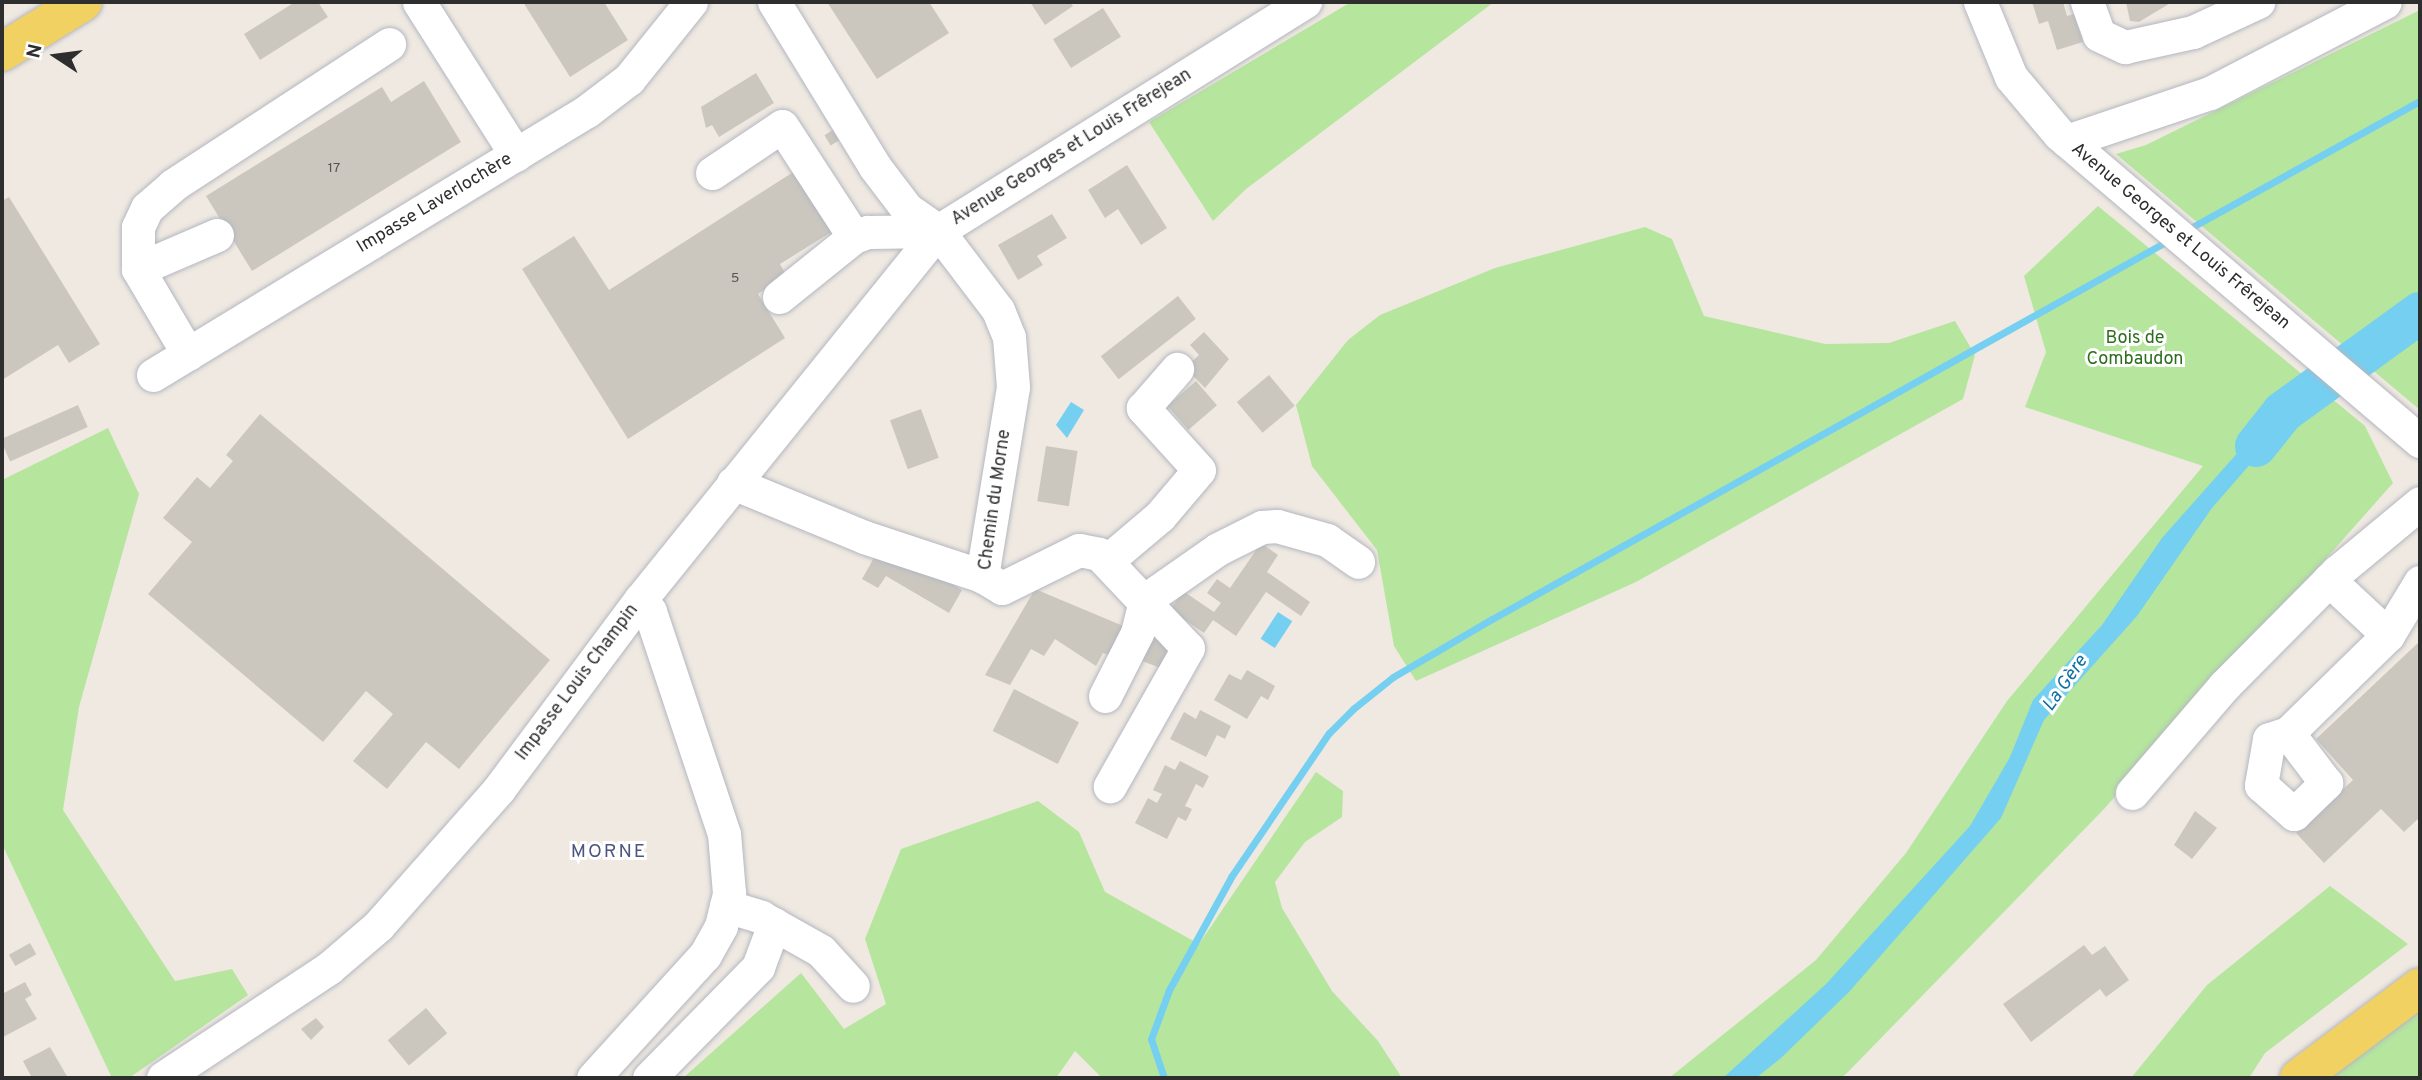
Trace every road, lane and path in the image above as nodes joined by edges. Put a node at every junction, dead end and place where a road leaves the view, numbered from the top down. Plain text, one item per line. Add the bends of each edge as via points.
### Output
1 (419, 2) edge
2 (691, 2) edge
3 (774, 2) edge
4 (1305, 2) edge
5 (1980, 2) edge
6 (2087, 2) edge
7 (2258, 2) edge
8 (2385, 2) edge
9 (53, 7) edge
10 (2, 24) edge
11 (389, 44) dead end
12 (2, 52) edge
13 (2067, 141) junction
14 (516, 155) junction
15 (712, 173) dead end
16 (937, 231) junction
17 (217, 235) dead end
18 (854, 237) junction
19 (138, 269) junction
20 (779, 297) dead end
21 (188, 354) junction
22 (1177, 369) dead end
23 (153, 375) dead end
24 (2420, 441) edge
25 (733, 483) junction
26 (2420, 503) edge
27 (1108, 560) junction
28 (1358, 562) dead end
29 (982, 576) junction
30 (2329, 580) junction
31 (2417, 593) edge
32 (640, 600) junction
33 (1144, 600) junction
34 (2388, 635) junction
35 (1105, 696) dead end
36 (2288, 733) dead end
37 (1110, 786) dead end
38 (2132, 793) dead end
39 (726, 906) junction
40 (774, 924) junction
41 (853, 986) dead end
42 (2420, 987) edge
43 (163, 1078) edge
44 (593, 1078) edge
45 (649, 1078) edge
46 (2299, 1078) edge

1 - 14 street
2 - 14 street, Impasse Laverlochère via 629,79
3 - 16 street, Avenue Georges et Louis Frêrejean via 875,167 907,209
4 - 16 street, Avenue Georges et Louis Frêrejean
5 - 13 street, Avenue Georges et Louis Frêrejean via 2011,77
6 - 7 street via 2099,35 2125,47 2193,32
8 - 13 street via 2210,93
9 - 10 main road
9 - 12 main road
11 - 19 street via 173,185 147,208 138,227
13 - 24 street, Avenue Georges et Louis Frêrejean
14 - 21 street, Impasse Laverlochère
15 - 18 street via 782,126
16 - 18 street via 868,232
16 - 25 street, Impasse Louis Champin
16 - 29 street, Chemin du Morne via 998,310 1013,355 1013,387
17 - 19 street
18 - 20 street
19 - 21 street
21 - 23 street, Impasse Laverlochère
22 - 27 street via 1143,408 1199,470 1160,516
25 - 29 street via 864,537
25 - 32 street, Impasse Louis Champin
26 - 30 street
27 - 29 street, Chemin du Morne via 1079,551 1002,588
27 - 33 street
28 - 33 street via 1302,530 1262,527 1219,549
30 - 34 street
30 - 38 street via 2224,686
31 - 34 street
32 - 39 street via 650,611 724,834 729,866
32 - 43 street, Impasse Louis Champin via 499,789 378,926 329,968
33 - 35 street via 1137,633
33 - 37 street via 1188,648
34 - 36 street
39 - 40 street
39 - 44 street via 705,955
40 - 41 street via 821,951
40 - 45 street via 758,967
42 - 46 main road

